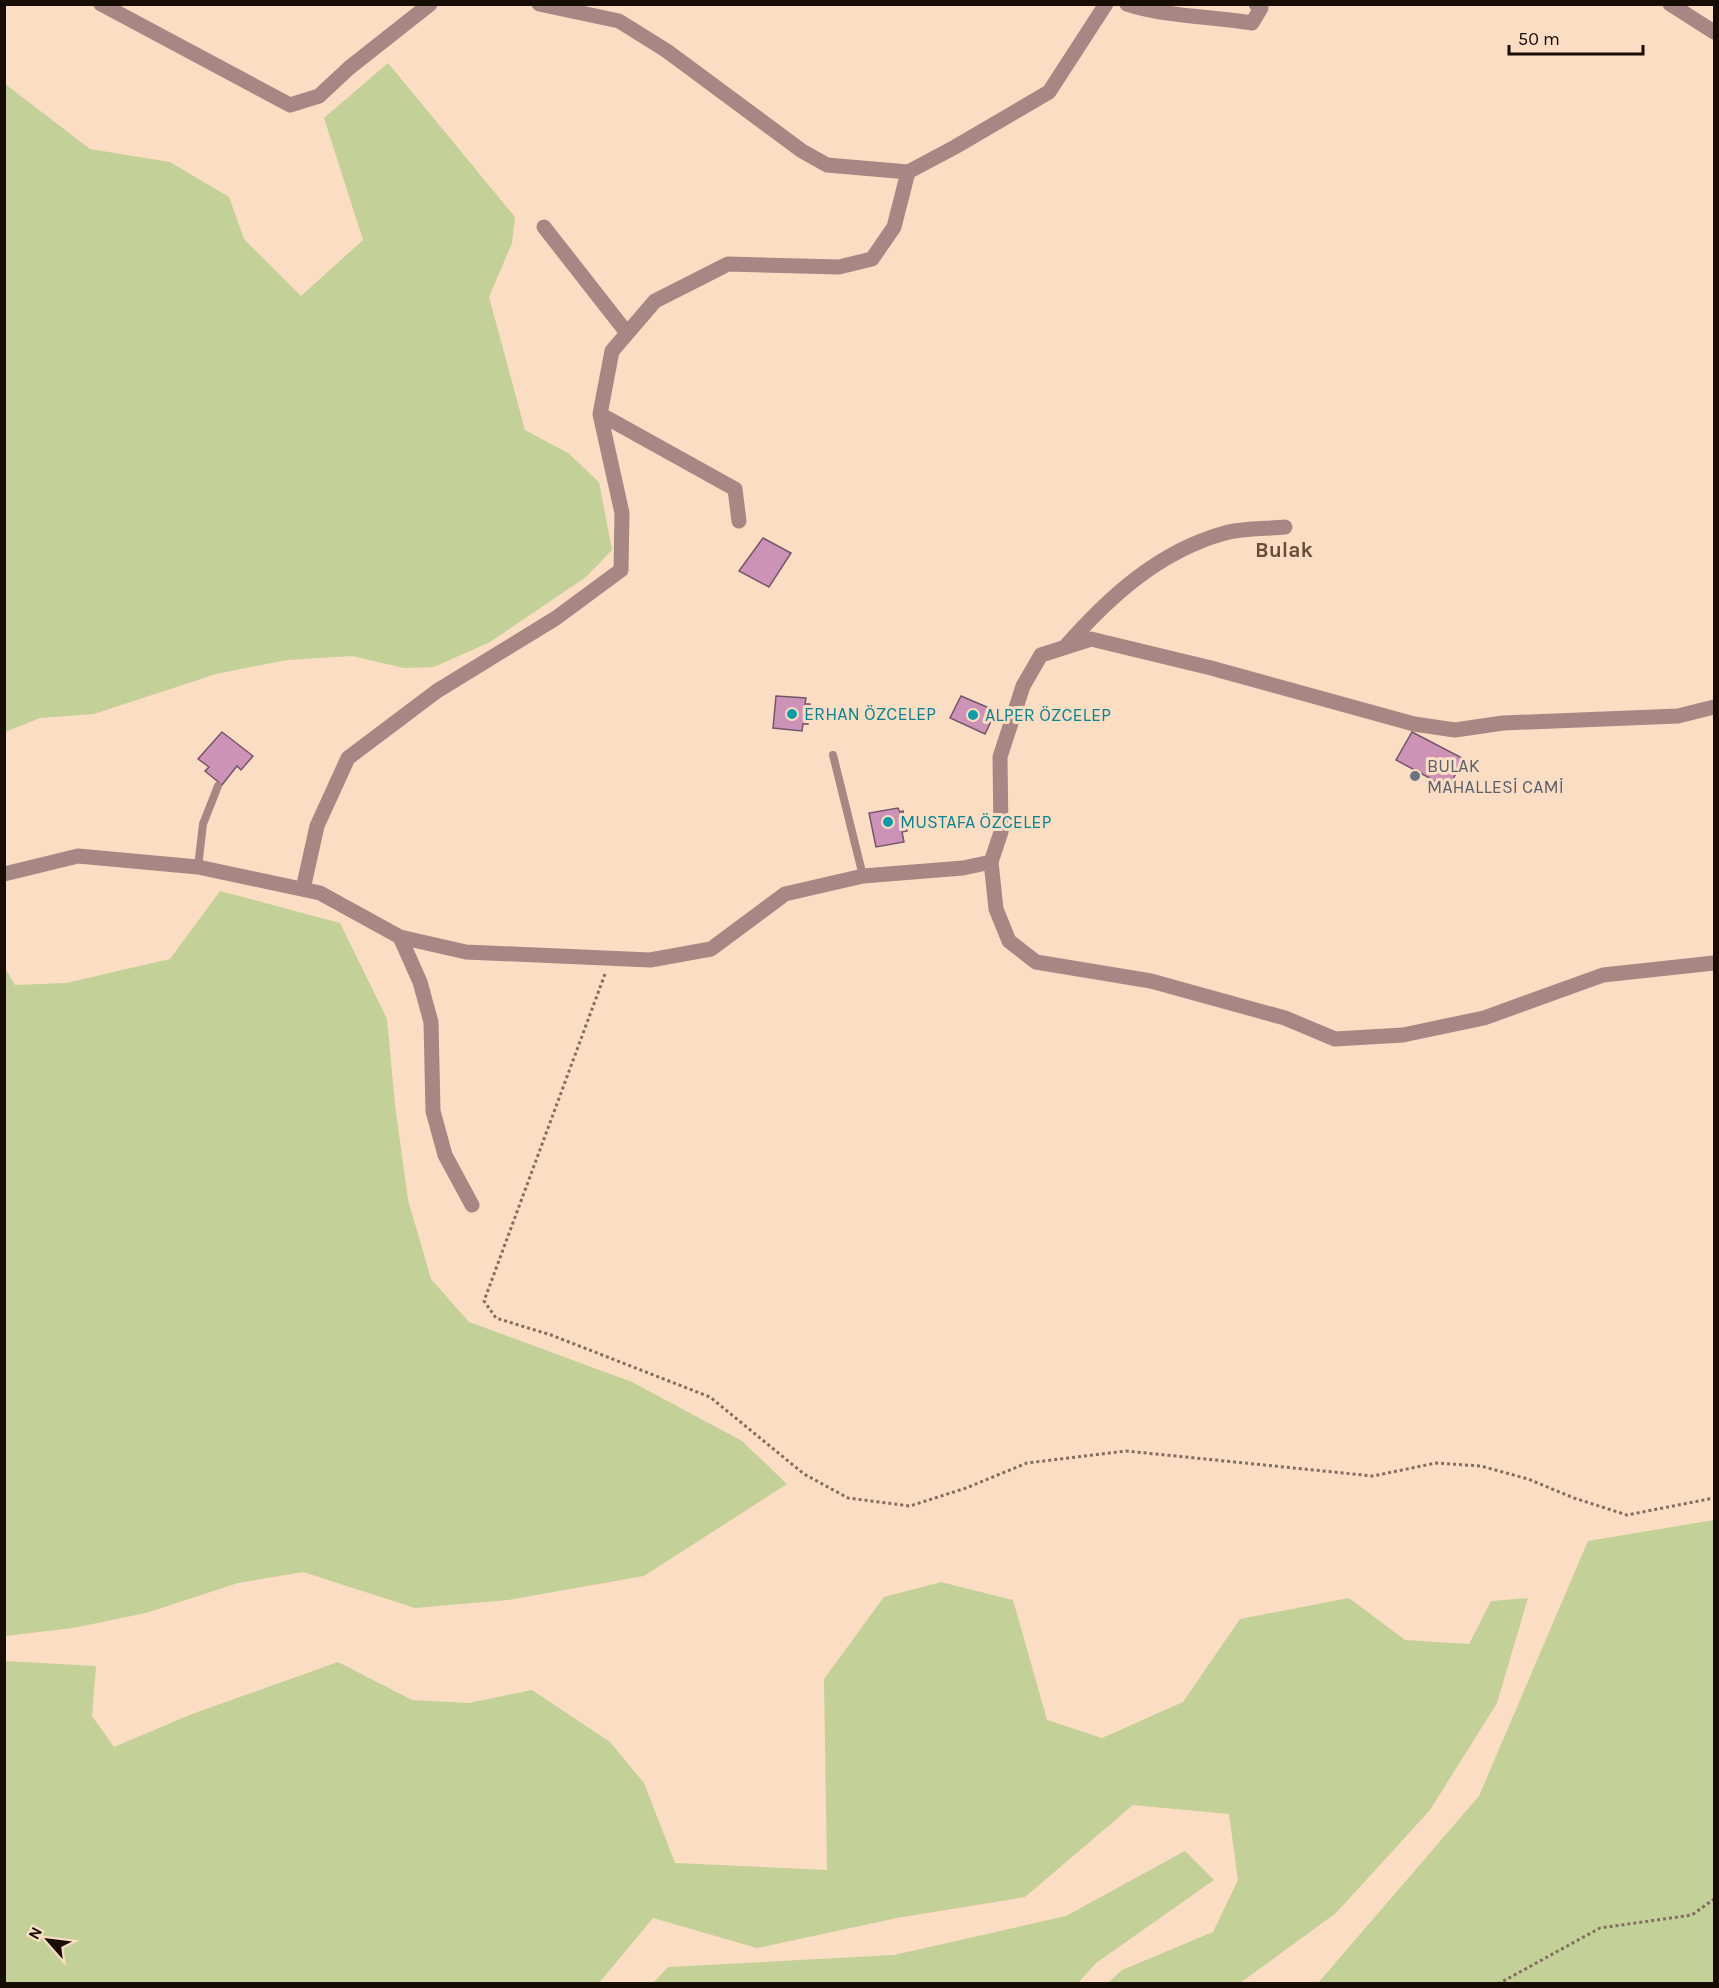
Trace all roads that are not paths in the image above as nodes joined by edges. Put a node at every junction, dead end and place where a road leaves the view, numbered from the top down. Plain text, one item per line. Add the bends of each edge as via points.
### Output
1 (101, 4) edge
2 (430, 4) edge
3 (539, 4) edge
4 (1106, 4) edge
5 (1127, 4) edge
6 (1256, 4) edge
7 (1670, 4) edge
8 (1714, 32) edge
9 (908, 172) junction
10 (544, 227) dead end
11 (627, 333) junction
12 (600, 414) junction
13 (739, 520) dead end
14 (1285, 527) dead end
15 (1065, 647) junction
16 (1714, 707) edge
17 (833, 755) dead end
18 (218, 786) dead end
19 (991, 862) junction
20 (198, 867) junction
21 (4, 874) edge
22 (863, 876) junction
23 (303, 889) junction
24 (400, 937) junction
25 (1714, 963) edge
26 (472, 1205) dead end

1 - 2 street via 290,105 319,96
3 - 9 street via 619,21 827,165
4 - 9 street via 1049,92
5 - 6 street via 1151,12 1207,15 1252,23 1261,8
7 - 8 street
9 - 11 street via 894,226 872,259 839,267 728,264 656,301
10 - 11 street
11 - 12 street via 612,351
12 - 13 street via 735,489
12 - 23 street via 622,513 621,570 556,618 437,691 348,758 317,826
14 - 15 street via 1226,533 1160,560 1097,611
15 - 16 street via 1091,639 1414,724 1455,730 1503,723 1677,716
15 - 19 street via 1041,655 1023,686 1000,757 1000,832
17 - 22 lane
18 - 20 lane via 203,824
19 - 22 street
19 - 25 street via 996,909 1009,941 1036,962 1151,981 1285,1018 1335,1039 1403,1035 1484,1018 1603,975
20 - 21 street via 78,856
20 - 23 street
22 - 24 street via 785,894 711,950 650,960 466,952
23 - 24 street via 320,893
24 - 26 street via 420,982 431,1022 433,1111 445,1155

